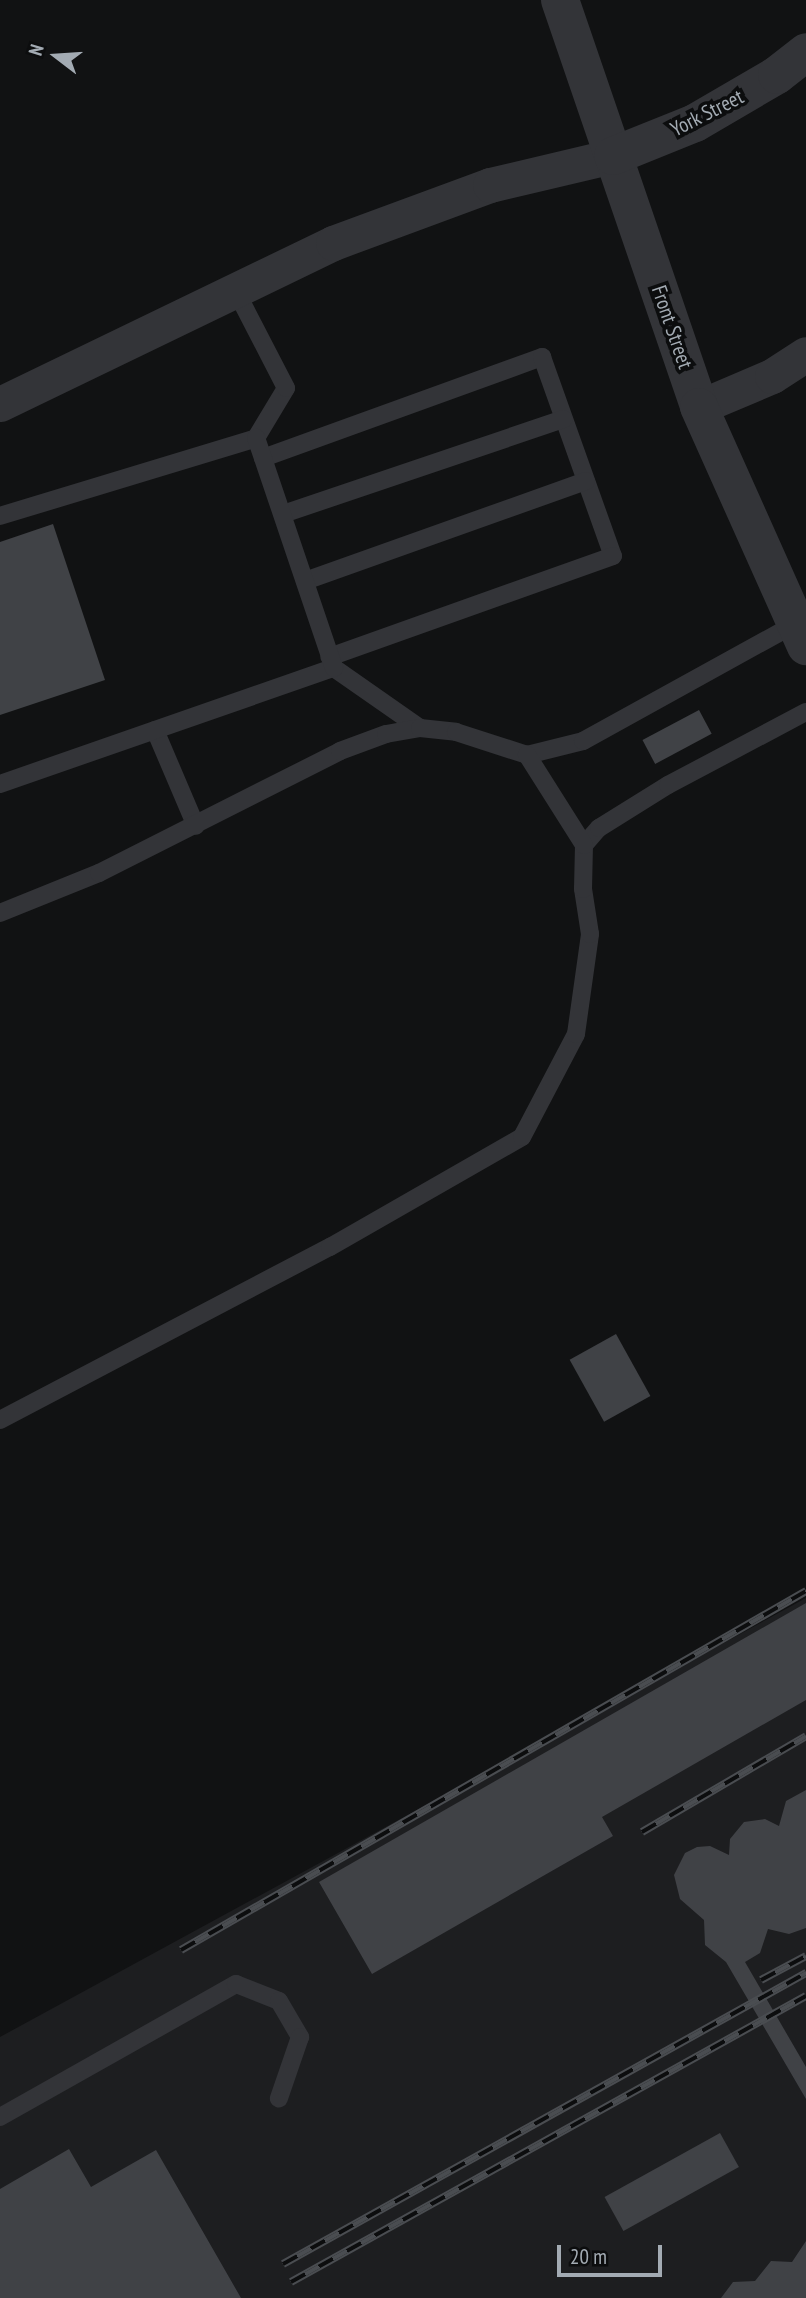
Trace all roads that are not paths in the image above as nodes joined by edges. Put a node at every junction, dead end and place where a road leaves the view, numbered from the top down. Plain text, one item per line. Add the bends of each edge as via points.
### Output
1 (560, 0) edge
2 (803, 62) edge
3 (613, 156) junction
4 (235, 289) junction
5 (806, 354) edge
6 (0, 404) edge
7 (699, 407) junction
8 (563, 419) junction
9 (256, 438) junction
10 (262, 458) junction
11 (586, 481) junction
12 (283, 514) junction
13 (0, 516) edge
14 (305, 581) junction
15 (800, 635) edge
16 (332, 663) junction
17 (806, 712) edge
18 (420, 728) junction
19 (155, 730) junction
20 (527, 755) junction
21 (0, 784) edge
22 (196, 826) junction
23 (584, 845) junction
24 (0, 913) edge
25 (0, 1420) edge
26 (279, 2098) dead end
27 (0, 2117) edge

1 - 3 street, Front Street
2 - 3 street, York Street via 695,123
3 - 4 street via 490,185 333,243
3 - 7 street, Front Street
4 - 6 street
4 - 9 lane via 286,388
5 - 7 street via 772,376
7 - 15 street, Front Street
8 - 10 lane via 542,357
8 - 11 lane
8 - 12 lane
9 - 10 lane
9 - 13 lane
10 - 12 lane
11 - 14 lane
11 - 16 lane via 613,556
12 - 14 lane
14 - 16 lane
15 - 20 lane via 583,741
16 - 18 lane
16 - 19 lane
17 - 23 lane via 668,785 599,828
18 - 20 lane via 456,732
18 - 22 lane via 386,734 340,751
19 - 21 lane
19 - 22 lane
20 - 23 lane
22 - 24 lane
23 - 25 lane via 583,889 590,934 576,1034 522,1137 330,1247
26 - 27 lane via 300,2037 279,2001 236,1984

